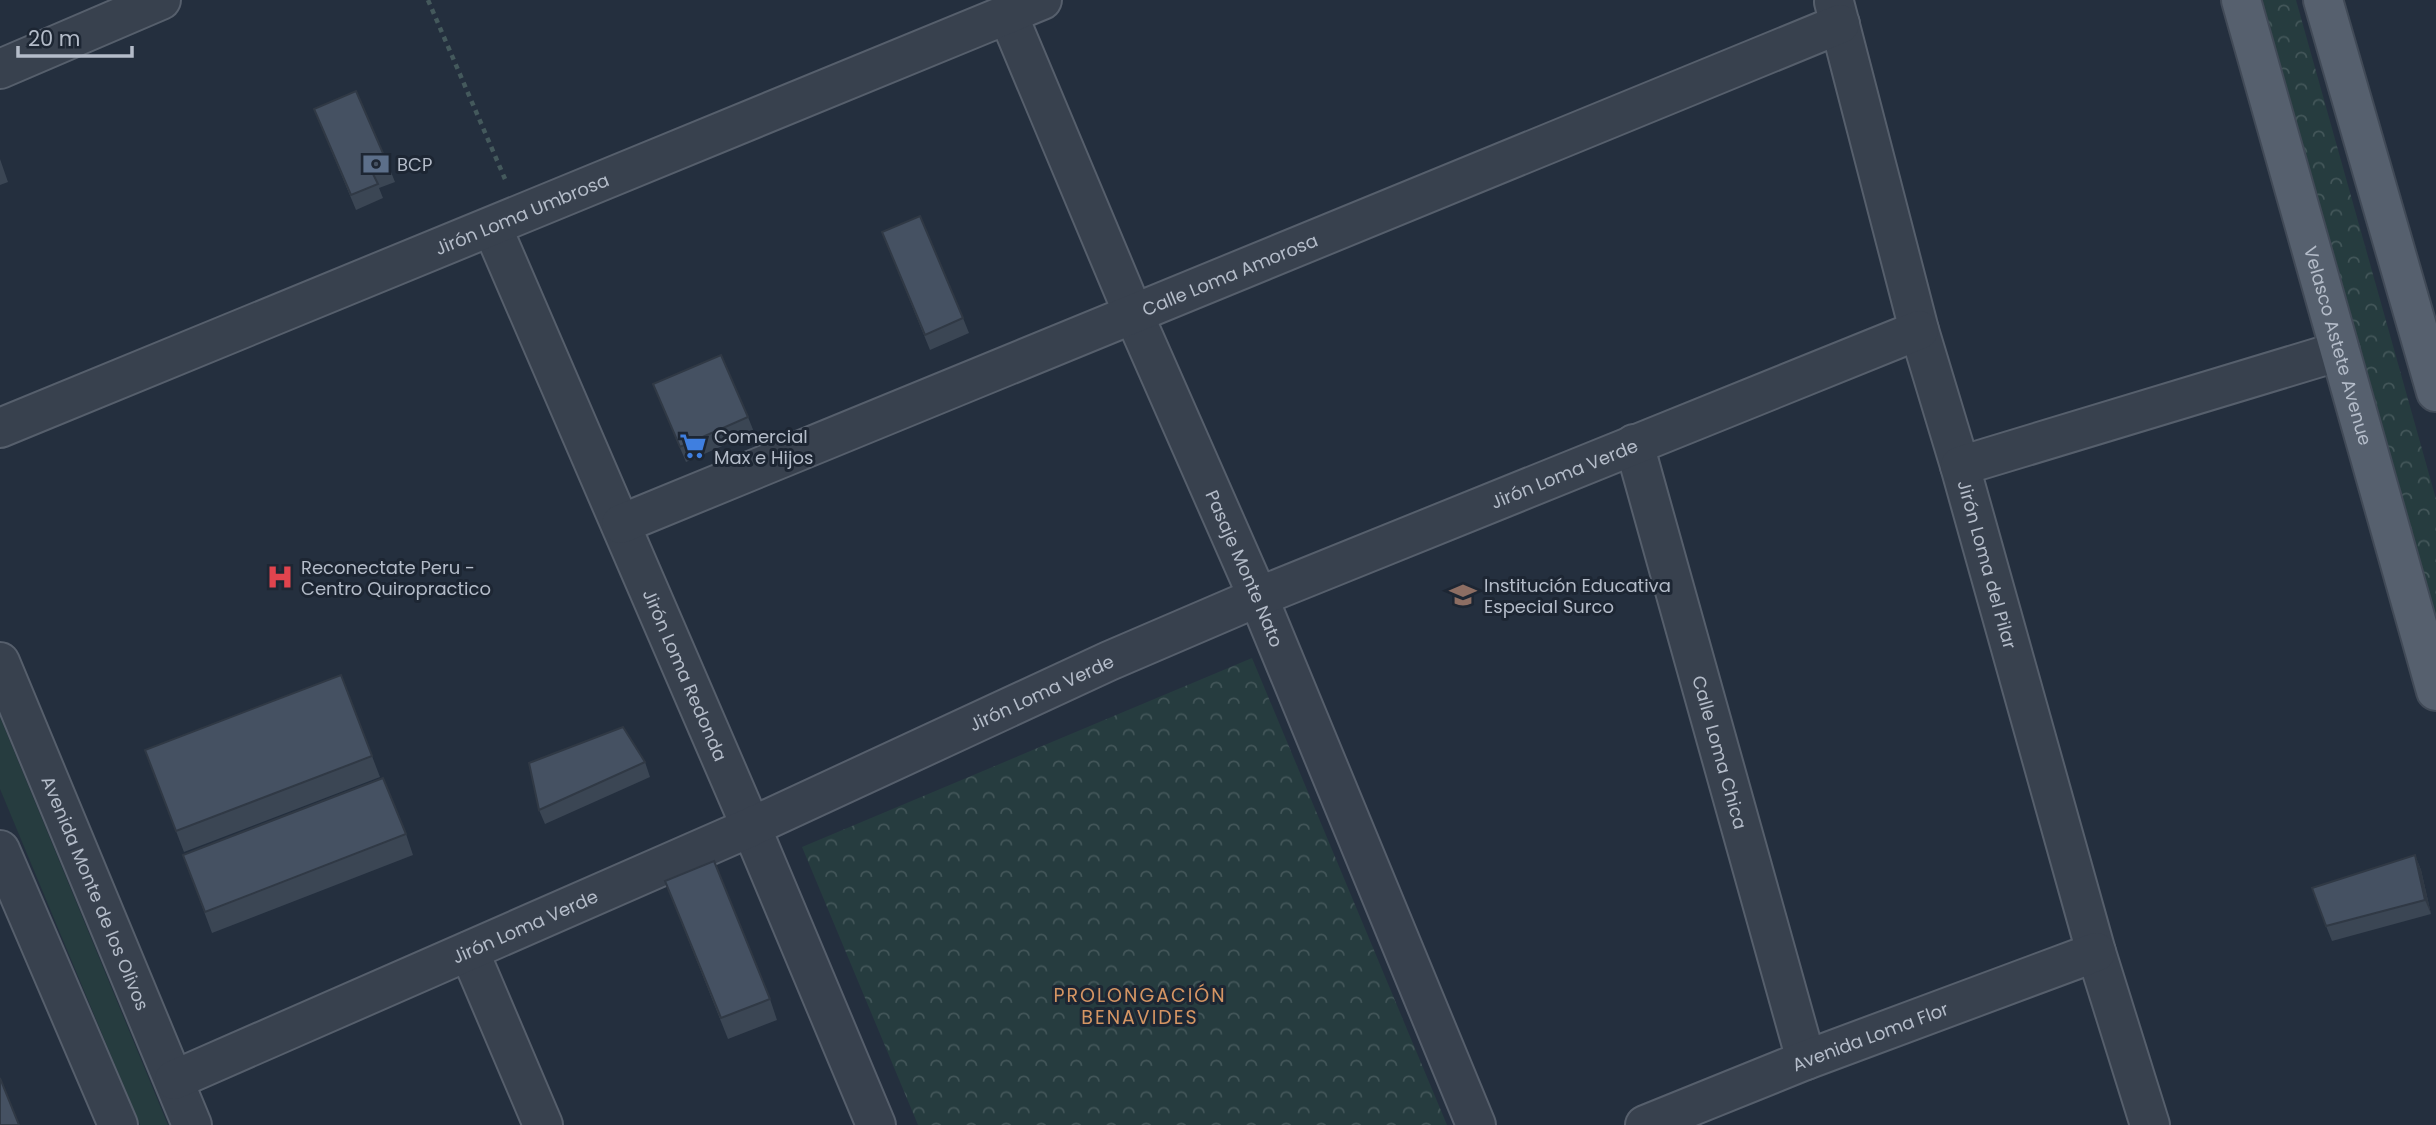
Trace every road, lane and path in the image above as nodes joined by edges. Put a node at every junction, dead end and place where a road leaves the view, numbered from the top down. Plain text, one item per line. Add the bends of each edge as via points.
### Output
1 (161, 0) edge
2 (428, 0) edge
3 (2241, 0) edge
4 (2323, 0) edge
5 (1025, 7) edge
6 (1837, 12) edge
7 (83, 15) edge
8 (0, 69) edge
9 (506, 222) junction
10 (1133, 313) junction
11 (2427, 327) edge
12 (1919, 330) junction
13 (2340, 351) junction
14 (2436, 392) edge
15 (0, 428) edge
16 (1634, 444) junction
17 (1960, 466) junction
18 (621, 524) junction
19 (1258, 597) junction
20 (0, 662) edge
21 (2436, 691) edge
22 (751, 827) junction
23 (0, 850) edge
24 (468, 951) junction
25 (2096, 952) junction
26 (1806, 1060) junction
27 (174, 1080) junction
28 (118, 1125) edge
29 (192, 1125) edge
30 (543, 1125) edge
31 (876, 1125) edge
32 (1476, 1125) edge
33 (1645, 1125) edge
34 (2150, 1125) edge

1 - 7 street
2 - 9 path via 502,171
3 - 13 main road, Velasco Astete Avenue
4 - 11 main road
5 - 9 street, Jirón Loma Umbrosa
5 - 10 street, Pasaje Monte Nato
6 - 10 street, Calle Loma Amorosa
6 - 12 street, Jirón Loma del Pilar
7 - 8 street
9 - 15 street, Jirón Loma Umbrosa
9 - 18 street, Jirón Loma Redonda
10 - 18 street, Calle Loma Amorosa
10 - 19 street, Pasaje Monte Nato
11 - 14 main road
12 - 16 street, Jirón Loma Verde
12 - 17 street, Jirón Loma del Pilar
13 - 17 street
13 - 21 main road, Velasco Astete Avenue
16 - 19 street, Jirón Loma Verde
16 - 26 street, Calle Loma Chica
17 - 25 street, Jirón Loma del Pilar
18 - 22 street, Jirón Loma Redonda
19 - 22 street, Jirón Loma Verde
19 - 32 street, Pasaje Monte Nato
20 - 27 street, Avenida Monte de los Olivos
22 - 24 street, Jirón Loma Verde
22 - 31 street, Jirón Loma Redonda
23 - 28 street
24 - 27 street, Jirón Loma Verde
24 - 30 street
25 - 26 street, Avenida Loma Flor
25 - 34 street, Jirón Loma del Pilar
26 - 33 street, Avenida Loma Flor
27 - 29 street, Avenida Monte de los Olivos

